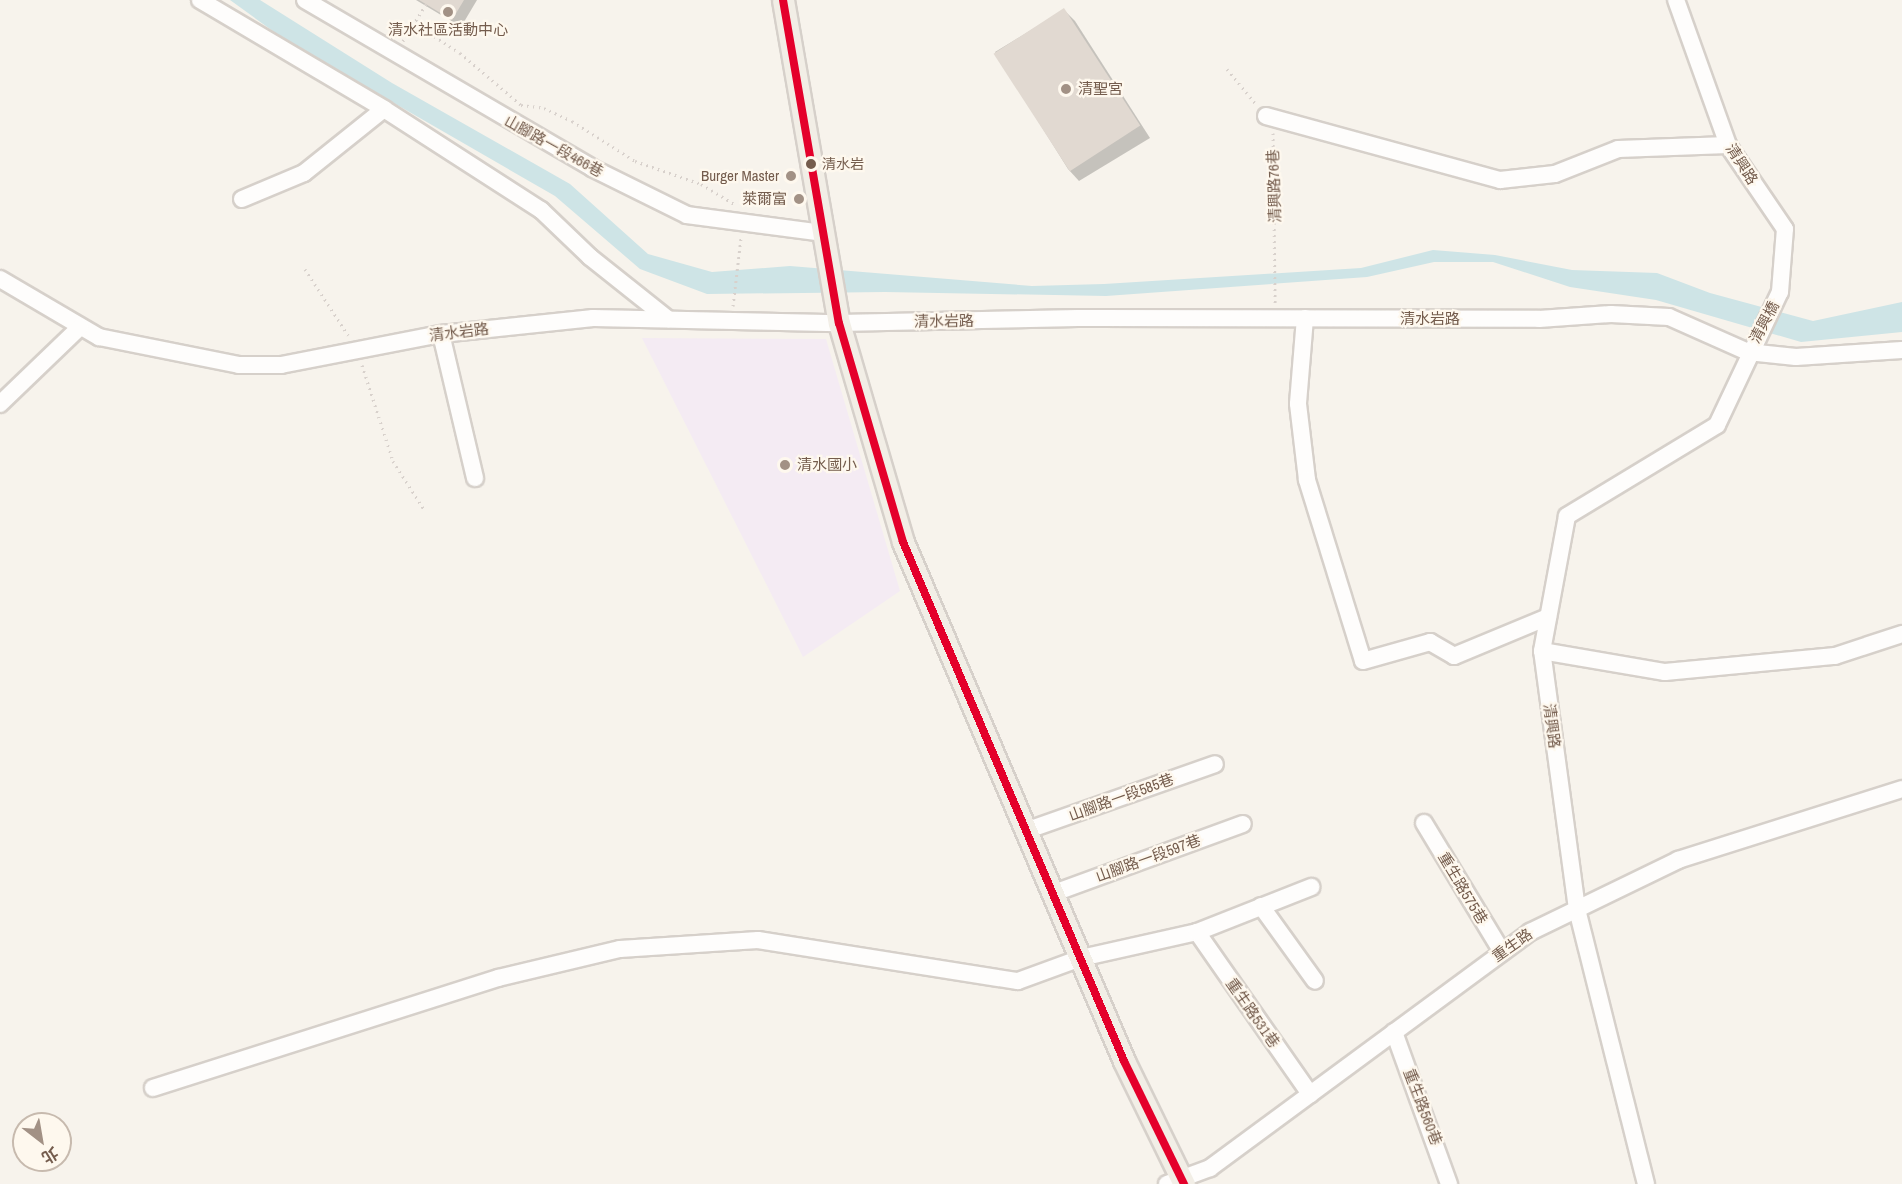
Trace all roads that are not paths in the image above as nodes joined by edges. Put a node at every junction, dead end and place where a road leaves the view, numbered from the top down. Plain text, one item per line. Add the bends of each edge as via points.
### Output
1 (200, 0) edge
2 (305, 0) edge
3 (783, 0) edge
4 (1676, 0) edge
5 (384, 109) junction
6 (1266, 116) road end
7 (1728, 145) junction
8 (242, 200) dead end
9 (826, 240) junction
10 (0, 279) edge
11 (1780, 292) joint
12 (838, 313) junction
13 (1305, 318) junction
14 (668, 319) junction
15 (80, 327) junction
16 (441, 334) junction
17 (1902, 350) edge
18 (1748, 352) junction
19 (0, 404) edge
20 (475, 478) dead end
21 (1548, 617) junction
22 (1902, 634) edge
23 (1542, 651) junction
24 (1215, 764) dead end
25 (1902, 789) edge
26 (1424, 823) dead end
27 (1243, 824) dead end
28 (1028, 830) junction
29 (1311, 887) dead end
30 (1054, 893) junction
31 (1261, 906) junction
32 (1577, 909) junction
33 (1197, 932) junction
34 (1502, 952) junction
35 (1081, 958) junction
36 (1316, 981) dead end
37 (1394, 1032) junction
38 (153, 1088) dead end
39 (1310, 1094) junction
40 (1177, 1182) edge
41 (1449, 1184) edge
42 (1646, 1184) edge

1 - 5 street
2 - 9 street, 山腳路一段466巷 via 592,168 687,215
3 - 9 main road
4 - 7 street, 清興路
5 - 8 street via 304,173
5 - 14 street via 541,210 590,257
6 - 7 street via 1500,180 1555,174 1618,149
7 - 11 street, 清興路 via 1785,229
9 - 12 main road
10 - 15 street, 清水岩路
11 - 18 street, 清興橋
12 - 13 street, 清水岩路
12 - 14 street, 清水岩路
12 - 28 main road via 903,542
13 - 18 street, 清水岩路 via 1539,319 1611,314 1669,317
13 - 21 street via 1298,404 1306,480 1364,661 1430,642 1454,656
14 - 16 street, 清水岩路 via 593,318
15 - 16 street, 清水岩路 via 99,337 239,365 281,365
15 - 19 street
16 - 20 street
17 - 18 street, 清水岩路 via 1796,357
18 - 21 street, 清興路 via 1718,425 1567,516
21 - 23 street, 清興路
22 - 23 street via 1835,656 1665,672
23 - 32 street, 清興路
24 - 28 street, 山腳路一段585巷
25 - 32 street, 重生路 via 1678,860
26 - 34 street, 重生路575巷
27 - 30 street, 山腳路一段597巷
28 - 30 main road
29 - 31 street
30 - 35 main road
31 - 33 street
31 - 36 street
32 - 34 street, 重生路 via 1530,932
32 - 42 street, 清興路
33 - 35 street
33 - 39 street, 重生路531巷
34 - 37 street, 重生路
35 - 38 street via 1018,981 758,940 620,949 498,978
35 - 40 main road
37 - 39 street, 重生路
37 - 41 street, 重生路560巷
39 - 40 street, 重生路 via 1210,1168

